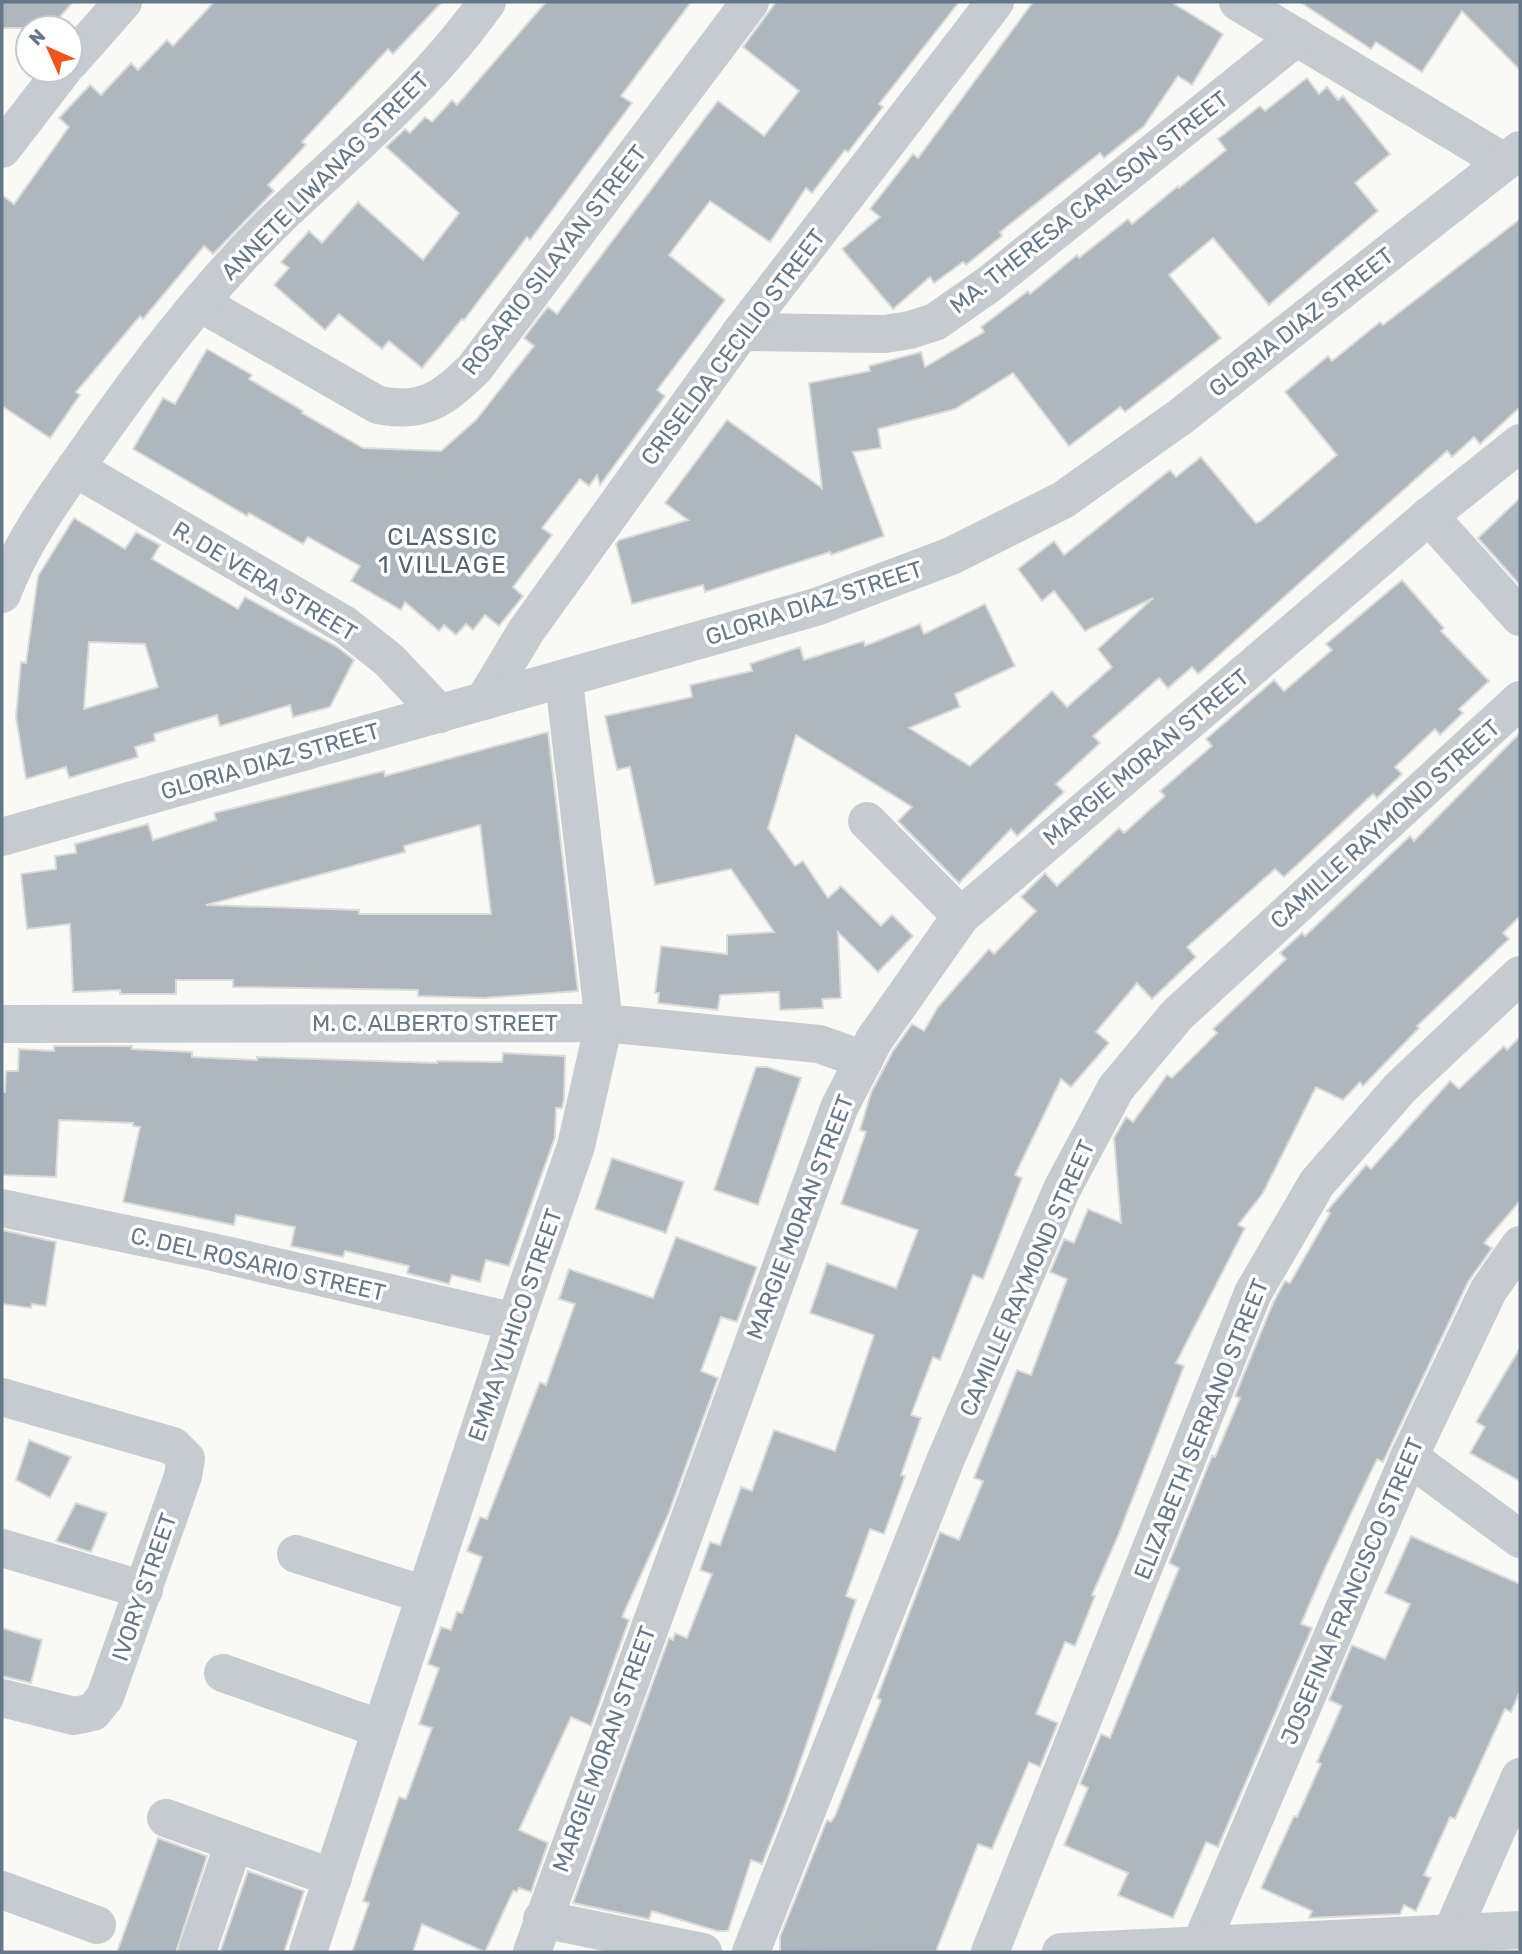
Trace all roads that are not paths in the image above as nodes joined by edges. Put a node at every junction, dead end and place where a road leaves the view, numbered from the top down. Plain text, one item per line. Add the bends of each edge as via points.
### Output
1 (123, 2) edge
2 (487, 2) edge
3 (750, 2) edge
4 (995, 2) edge
5 (1238, 2) edge
6 (1297, 37) junction
7 (84, 46) edge
8 (52, 84) edge
9 (2, 149) edge
10 (1512, 156) edge
11 (200, 303) junction
12 (741, 332) junction
13 (1520, 443) edge
14 (75, 468) junction
15 (1429, 516) junction
16 (2, 594) edge
17 (1520, 617) edge
18 (564, 681) junction
19 (1520, 700) edge
20 (484, 701) junction
21 (440, 714) junction
22 (867, 821) dead end
23 (2, 837) edge
24 (961, 916) junction
25 (1520, 975) edge
26 (604, 1023) junction
27 (2, 1024) edge
28 (864, 1060) junction
29 (2, 1208) edge
30 (1520, 1245) edge
31 (515, 1322) junction
32 (2, 1397) edge
33 (1409, 1457) junction
34 (1520, 1539) edge
35 (2, 1548) edge
36 (296, 1553) dead end
37 (144, 1590) junction
38 (425, 1595) junction
39 (223, 1673) dead end
40 (2, 1698) edge
41 (381, 1729) junction
42 (1520, 1777) edge
43 (166, 1818) dead end
44 (234, 1843) junction
45 (333, 1878) junction
46 (2, 1891) edge
47 (97, 1925) dead end
48 (1520, 1930) edge
49 (1452, 1933) junction
50 (537, 1936) edge
51 (1200, 1946) junction
52 (197, 1952) edge
53 (308, 1952) edge
54 (703, 1952) edge
55 (751, 1952) edge
56 (990, 1952) edge
57 (1061, 1952) edge

1 - 7 street
2 - 11 street, ANNETE LIWANAG STREET via 394,112 279,217
3 - 11 street, ROSARIO SILAYAN STREET via 474,369 428,406 402,410 378,405
4 - 12 street, CRISELDA CECILIO STREET
5 - 6 street
6 - 10 street
6 - 12 street, MA. THERESA CARLSON STREET via 988,285 935,322 885,334
8 - 9 street
10 - 18 street, GLORIA DIAZ STREET via 1180,417 1063,500 951,556 816,607
11 - 14 street, ANNETE LIWANAG STREET via 135,382
12 - 20 street, CRISELDA CECILIO STREET via 526,631
13 - 15 street, MARGIE MORAN STREET
14 - 16 street, ANNETE LIWANAG STREET via 15,559
14 - 21 street, R. DE VERA STREET via 345,625 389,660
15 - 17 street
15 - 24 street, MARGIE MORAN STREET
18 - 20 street, GLORIA DIAZ STREET
18 - 26 street, EMMA YUHICO STREET
19 - 55 street, CAMILLE RAYMOND STREET via 1177,1015 1116,1088 1062,1189 945,1461
20 - 21 street, GLORIA DIAZ STREET
21 - 23 street, GLORIA DIAZ STREET
22 - 24 street
24 - 28 street, MARGIE MORAN STREET
25 - 56 street, ELIZABETH SERRANO STREET via 1401,1087 1317,1183 1253,1293
26 - 27 street, M. C. ALBERTO STREET
26 - 28 street, M. C. ALBERTO STREET via 819,1045
26 - 31 street, EMMA YUHICO STREET via 576,1146
28 - 50 street, MARGIE MORAN STREET via 839,1108
29 - 31 street, C. DEL ROSARIO STREET
30 - 33 street, JOSEFINA FRANCISCO STREET via 1488,1291
31 - 38 street, EMMA YUHICO STREET
32 - 37 street, IVORY STREET via 173,1446 187,1459
33 - 34 street
33 - 51 street, JOSEFINA FRANCISCO STREET
35 - 37 street
36 - 38 street
37 - 40 street, IVORY STREET via 105,1697 93,1712 74,1716
38 - 41 street, EMMA YUHICO STREET
39 - 41 street
41 - 45 street, EMMA YUHICO STREET
42 - 49 street
43 - 44 street
44 - 45 street
44 - 52 street
45 - 53 street, EMMA YUHICO STREET
46 - 47 street
48 - 49 street
49 - 51 street
50 - 54 street
51 - 57 street

